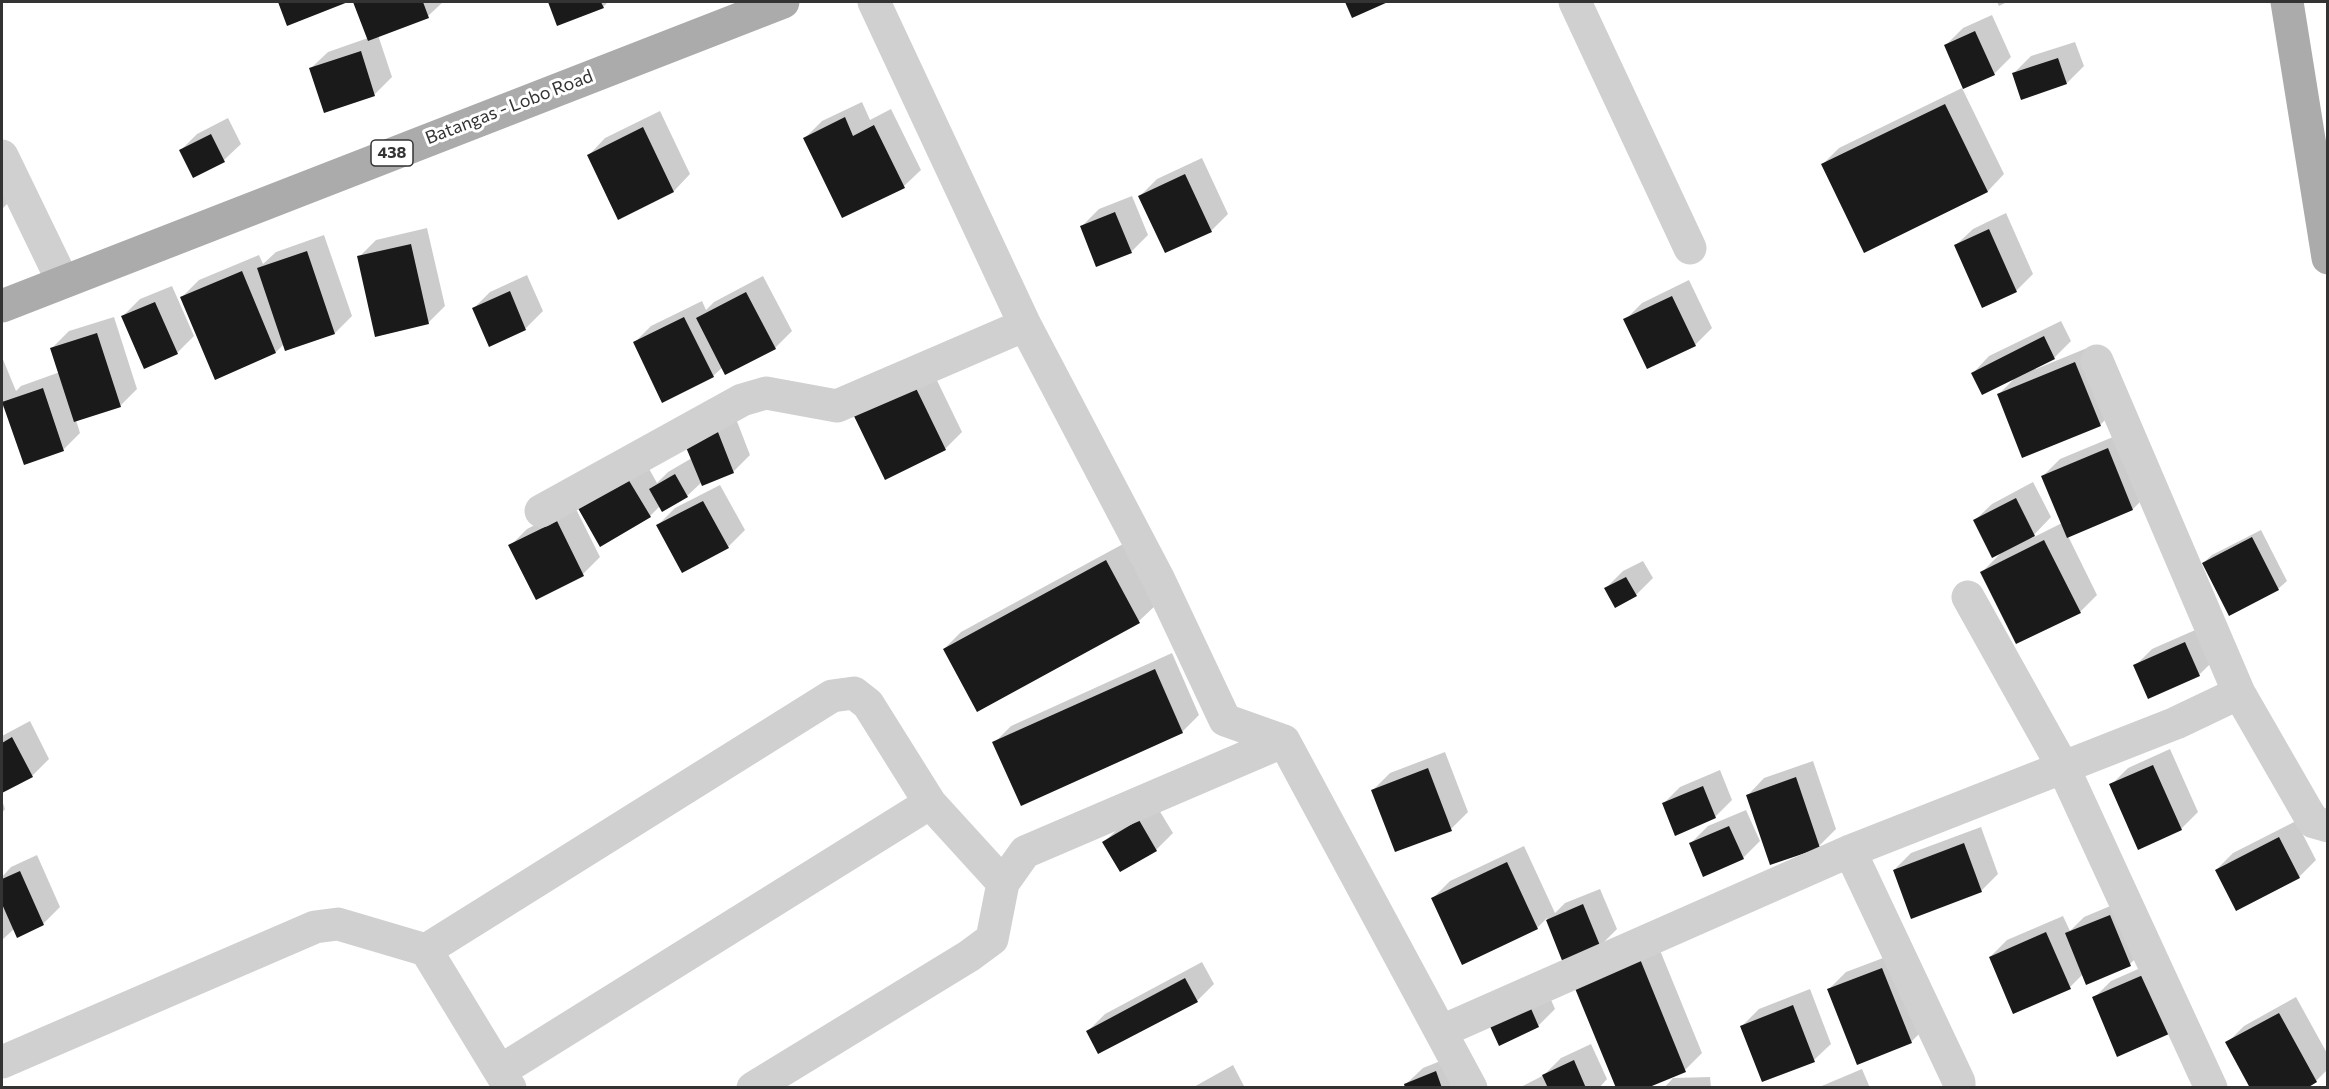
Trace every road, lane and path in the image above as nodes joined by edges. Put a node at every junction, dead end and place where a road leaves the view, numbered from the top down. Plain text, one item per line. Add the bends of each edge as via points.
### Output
1 (783, 2) edge
2 (874, 2) edge
3 (1575, 2) edge
4 (2287, 2) edge
5 (2, 156) edge
6 (1690, 248) dead end
7 (2328, 258) edge
8 (63, 282) junction
9 (2, 306) edge
10 (1025, 325) junction
11 (2097, 361) dead end
12 (541, 511) dead end
13 (1968, 597) dead end
14 (2239, 693) junction
15 (1284, 741) junction
16 (2064, 769) junction
17 (930, 803) junction
18 (2328, 826) edge
19 (1850, 851) junction
20 (1003, 883) junction
21 (426, 950) junction
22 (1442, 1031) junction
23 (2, 1062) edge
24 (505, 1079) edge
25 (753, 1088) edge
26 (1471, 1088) edge
27 (1959, 1088) edge
28 (2211, 1088) edge

1 - 8 main road, Batangas - Lobo Road / 438
2 - 10 street
3 - 6 street
4 - 7 main road
5 - 8 street
8 - 9 main road, Batangas - Lobo Road / 438
10 - 12 street via 837,406 766,393 742,400
10 - 15 street via 1159,580 1225,720
11 - 14 street
13 - 16 street
14 - 16 street
14 - 18 street via 2314,822
15 - 20 street via 1025,852
15 - 22 street
16 - 19 street
16 - 28 street
17 - 20 street
17 - 21 street via 868,704 854,693 832,696
17 - 24 street
19 - 22 street
19 - 27 street
20 - 25 street via 992,939
21 - 23 street via 338,924 315,927
21 - 24 street
22 - 26 street

